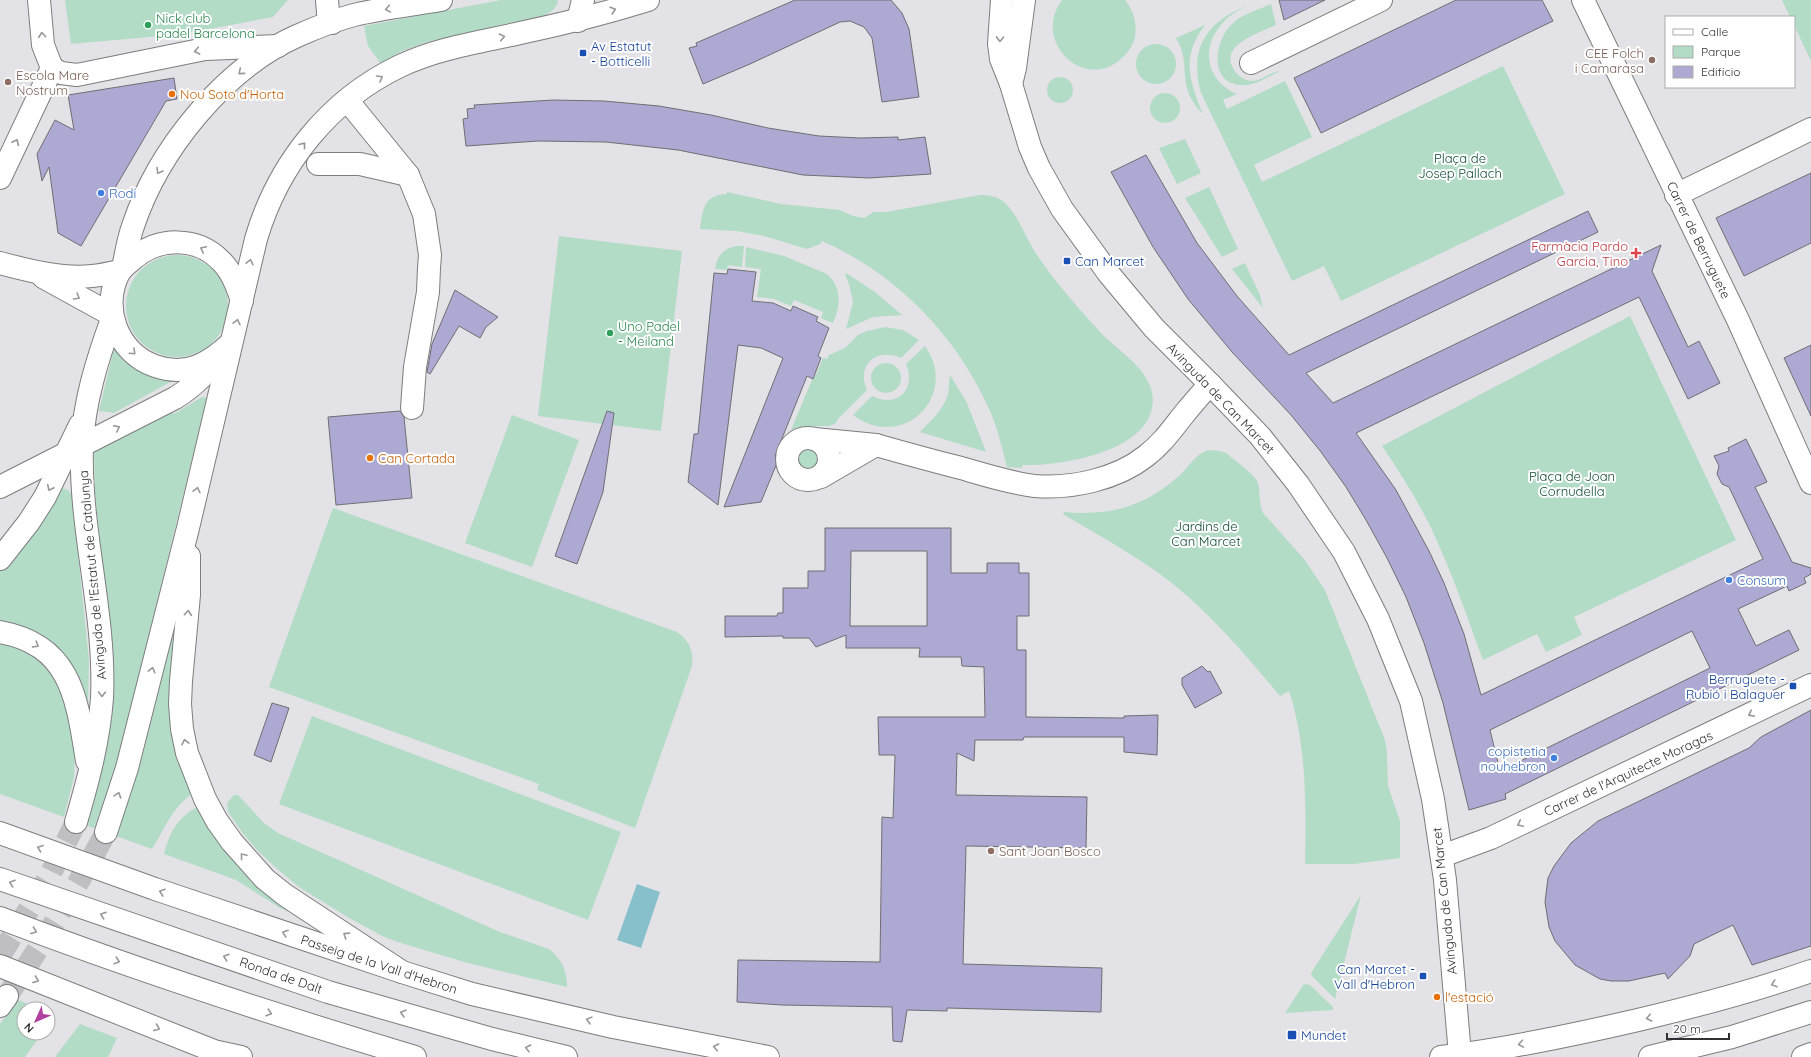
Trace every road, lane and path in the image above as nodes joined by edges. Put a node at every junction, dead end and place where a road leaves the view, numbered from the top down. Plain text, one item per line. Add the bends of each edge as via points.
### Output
1 (39, 0) edge
2 (327, 0) edge
3 (441, 0) edge
4 (648, 0) edge
5 (1002, 0) edge
6 (1024, 0) edge
7 (1381, 0) edge
8 (1583, 0) edge
9 (581, 10) edge
10 (332, 23) junction
11 (278, 46) junction
12 (1251, 64) dead end
13 (52, 68) junction
14 (1012, 84) junction
15 (347, 100) junction
16 (1811, 129) edge
17 (318, 164) dead end
18 (408, 175) junction
19 (0, 178) edge
20 (1676, 195) junction
21 (0, 263) edge
22 (122, 270) junction
23 (31, 271) junction
24 (242, 300) junction
25 (112, 317) junction
26 (231, 343) junction
27 (1210, 384) junction
28 (412, 408) dead end
29 (814, 439) junction
30 (1803, 442) edge
31 (876, 445) junction
32 (74, 449) junction
33 (821, 477) junction
34 (1810, 479) edge
35 (0, 487) edge
36 (188, 528) junction
37 (0, 559) edge
38 (0, 632) edge
39 (1811, 685) edge
40 (90, 774) junction
41 (76, 822) tunnel mouth
42 (106, 832) tunnel mouth
43 (0, 833) edge
44 (1442, 856) junction
45 (0, 879) edge
46 (0, 918) edge
47 (0, 966) edge
48 (1811, 971) edge
49 (402, 972) junction
50 (1811, 1012) edge
51 (212, 1052) edge
52 (1811, 1054) edge
53 (1450, 1056) edge
54 (241, 1057) edge
55 (415, 1057) edge
56 (566, 1057) edge
57 (768, 1057) edge
58 (1650, 1057) edge
59 (1803, 1057) edge

13 -> 1 main road via 43,45
2 - 10 main road
3 -> 10 main road, Avinguda de l'Estatut de Catalunya via 354,15
9 -> 4 main road
5 -> 14 main road, Avinguda de Can Marcet via 999,44 1001,59
6 - 14 main road, Avinguda de Can Marcet
7 - 12 main road
8 - 20 main road, Carrer de Berruguete
15 -> 9 main road via 400,66 423,57
10 - 11 main road, Avinguda de l'Estatut de Catalunya
11 -> 13 main road via 205,49 77,75 61,73
11 -> 22 main road, Avinguda de l'Estatut de Catalunya via 238,74 200,112 179,138 154,178 137,215
19 -> 13 main road
14 - 27 main road, Avinguda de Can Marcet via 1030,147 1062,209 1105,269 1154,328
15 - 18 main road
24 -> 15 main road via 262,218 286,169 316,129
16 - 20 main road
17 - 18 main road via 360,164
18 - 28 main road via 424,214 430,255 428,292 415,367
20 - 30 main road, Carrer de Berruguete via 1738,320
21 - 23 main road
22 - 23 main road via 93,276
24 -> 22 main road via 234,279 221,260 192,244 179,242 156,245
22 - 25 main road, Avinguda de l'Estatut de Catalunya via 113,294
23 -> 25 main road
26 -> 24 main road
25 -> 26 main road, Avinguda de l'Estatut de Catalunya via 120,338 134,354 154,366 166,369 177,371 201,365 215,358
25 - 32 main road, Avinguda de l'Estatut de Catalunya
32 -> 26 main road via 188,390 210,369
36 -> 26 main road
27 - 31 main road via 1184,413 1174,430 1146,457 1110,475 1073,484 1036,486 1017,483
27 - 44 main road, Avinguda de Can Marcet via 1260,436 1298,484 1344,552 1378,619 1411,701 1433,799
29 - 31 main road
29 - 33 main road via 825,446 828,452 829,465
29 - 33 main road via 795,443 787,462 794,475 800,479 814,480
30 - 34 main road, Carrer de Berruguete
31 - 33 main road
32 - 35 main road
32 -> 37 main road, Avinguda de l'Estatut de Catalunya via 29,522
32 -> 40 main road, Avinguda de l'Estatut de Catalunya via 84,502 101,649 102,698
42 -> 36 main road via 126,768
49 -> 36 main road via 285,895 265,879 232,842 206,799 187,753 180,704 189,595
38 -> 40 main road via 18,635 38,645 54,659 68,680 80,721
39 -> 44 main road, Carrer de l'Arquitecte Moragas via 1491,838
40 - 41 main road, Avinguda de l'Estatut de Catalunya
49 -> 43 main road, Passeig de la Vall d'Hebron via 162,892
44 - 53 main road, Avinguda de Can Marcet
56 -> 45 main road, Ronda de Dalt via 492,1039 328,992
46 -> 55 main road via 265,1012
47 -> 51 main road
48 -> 53 main road via 1763,988 1694,1007 1572,1036
57 -> 49 main road, Passeig de la Vall d'Hebron via 613,1027 472,994
50 - 58 main road
51 - 54 main road
52 - 59 main road

